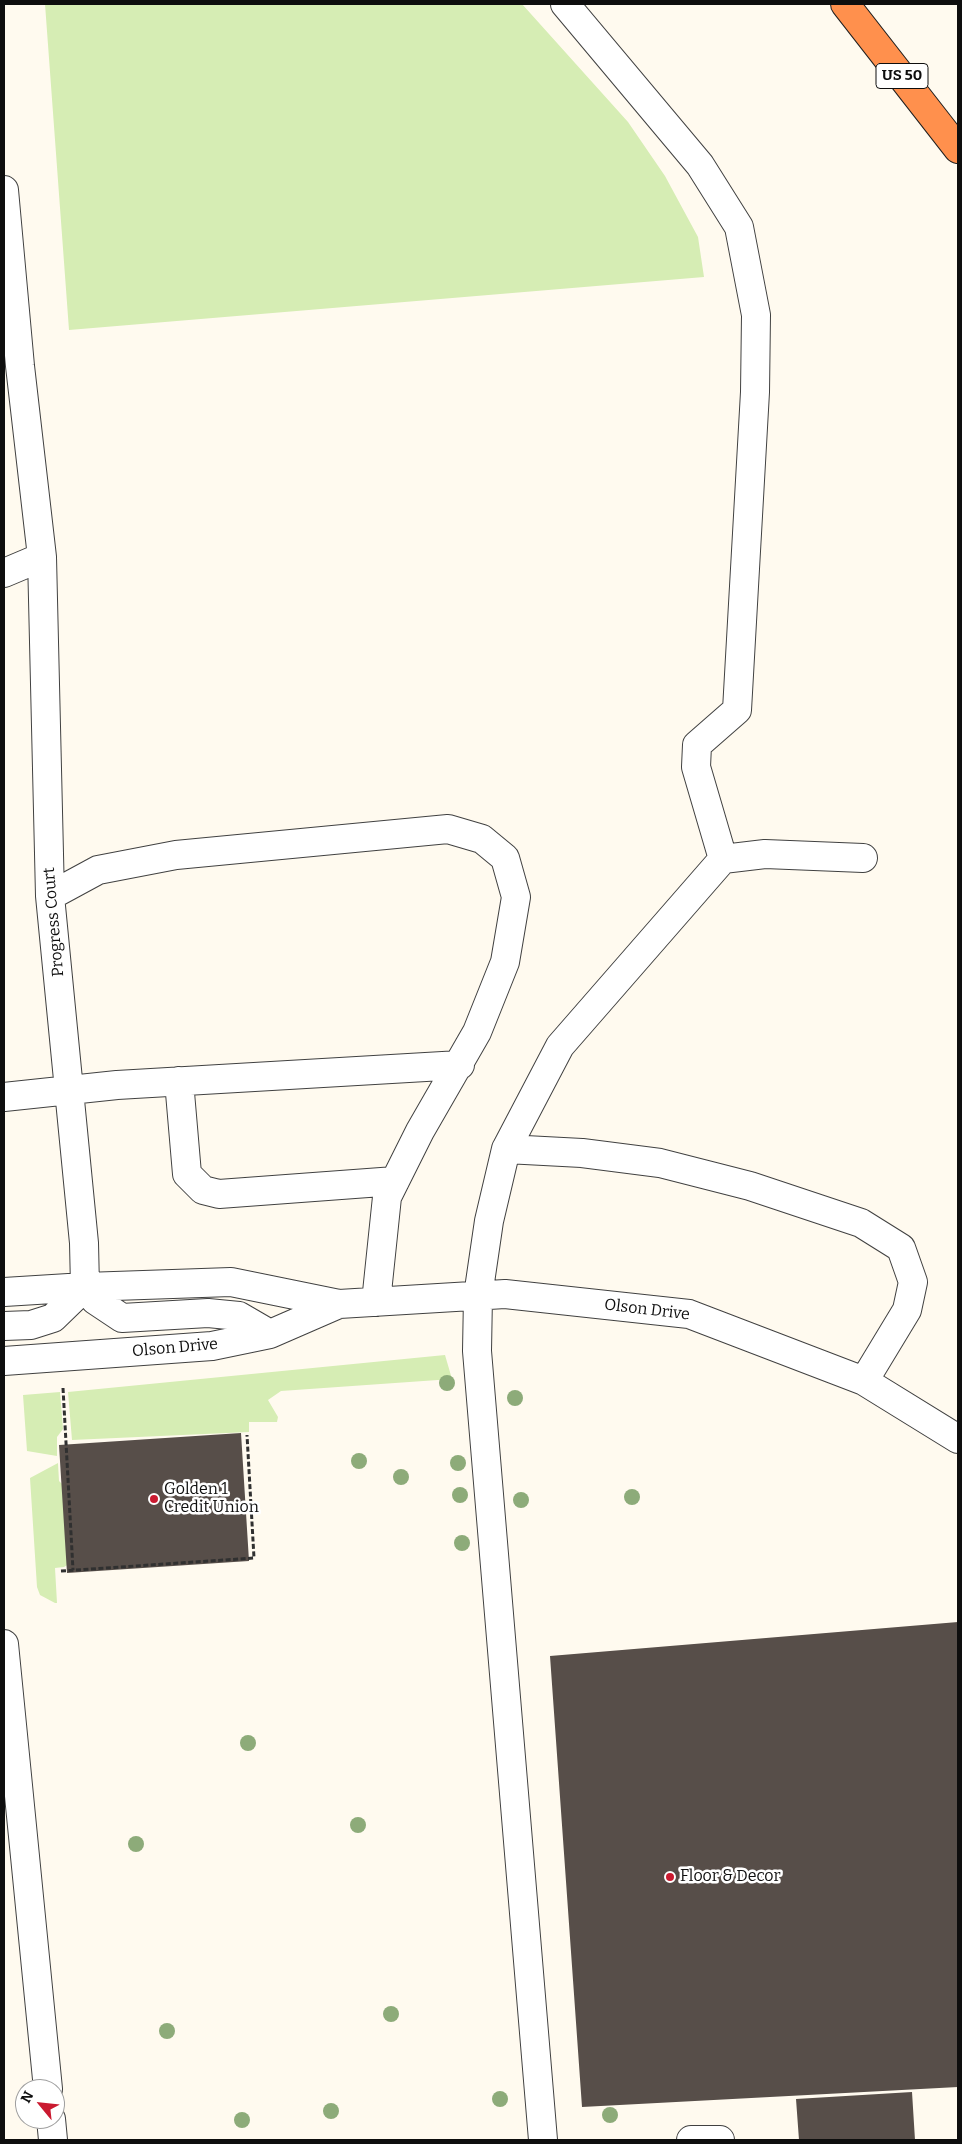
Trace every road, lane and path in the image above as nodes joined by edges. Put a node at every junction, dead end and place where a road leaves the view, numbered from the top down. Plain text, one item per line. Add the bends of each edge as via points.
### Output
1 (565, 4) edge
2 (845, 4) edge
3 (958, 149) edge
4 (4, 190) edge
5 (42, 556) junction
6 (4, 573) edge
7 (863, 858) dead end
8 (723, 860) junction
9 (50, 896) junction
10 (460, 1064) junction
11 (178, 1081) junction
12 (70, 1091) junction
13 (4, 1097) edge
14 (506, 1149) junction
15 (395, 1181) junction
16 (85, 1287) junction
17 (4, 1292) edge
18 (478, 1296) junction
19 (376, 1302) junction
20 (339, 1304) junction
21 (4, 1326) edge
22 (270, 1334) junction
23 (4, 1360) edge
24 (864, 1381) junction
25 (63, 1388) dead end
26 (247, 1436) dead end
27 (958, 1439) edge
28 (73, 1570) junction
29 (61, 1571) dead end
30 (4, 1644) edge
31 (47, 2079) edge
32 (543, 2140) edge
33 (690, 2140) edge
34 (720, 2140) edge

1 - 8 street via 700,165 725,204 739,228 756,314 755,392 737,710 697,745 696,767
2 - 3 highway, US 50
4 - 5 street, Progress Court
5 - 6 street
5 - 9 street, Progress Court
7 - 8 street via 765,854
8 - 14 street via 560,1046
9 - 10 street via 98,870 176,855 448,829 482,839 505,858 516,897 505,962 477,1032
9 - 12 street, Progress Court
10 - 11 street
10 - 15 street
11 - 12 street via 117,1084
11 - 15 street via 187,1174 203,1190 219,1194
12 - 13 street
12 - 16 street, Progress Court
14 - 18 street via 489,1221
14 - 24 street via 582,1153 669,1166 750,1186 861,1223 901,1248 913,1282 907,1310
15 - 19 street via 387,1197
16 - 17 street, Olson Drive
16 - 20 street, Olson Drive via 232,1282
16 - 21 street via 53,1318 31,1325
16 - 22 street via 95,1300 122,1318 208,1313 239,1316
18 - 19 street, Olson Drive
18 - 24 street, Olson Drive via 505,1294 689,1314
18 - 32 street via 476,1350
19 - 20 street, Olson Drive
20 - 22 street, Olson Drive
22 - 23 street, Olson Drive via 212,1346
24 - 27 street, Olson Drive
25 - 28 path
26 - 28 path via 254,1558
28 - 29 path
30 - 31 street
33 - 34 street

